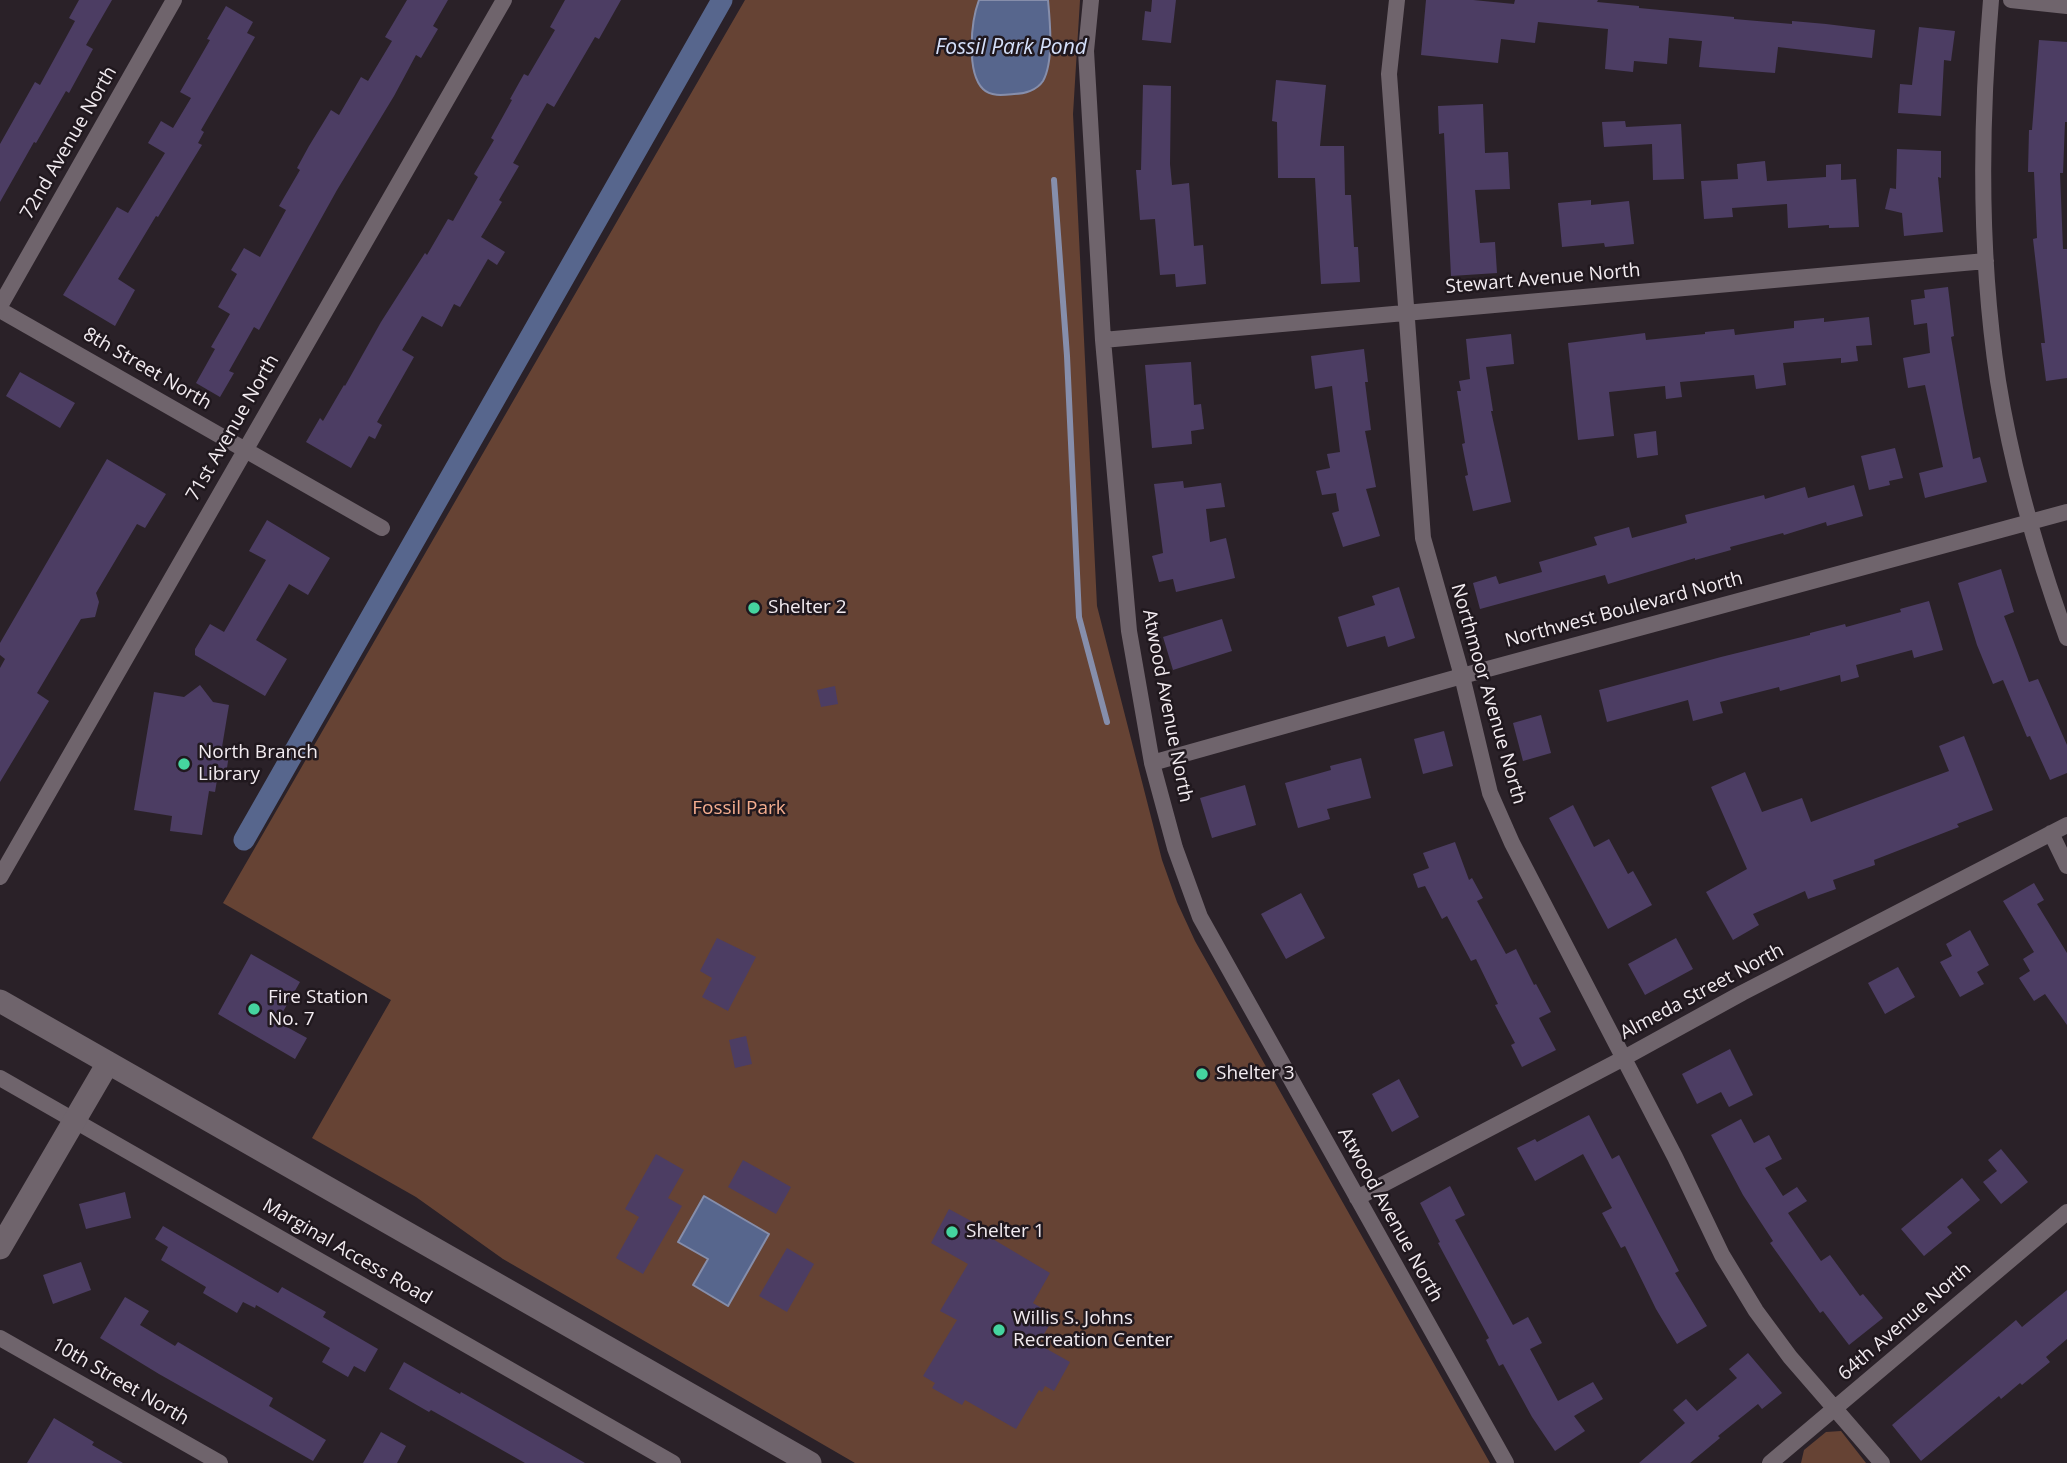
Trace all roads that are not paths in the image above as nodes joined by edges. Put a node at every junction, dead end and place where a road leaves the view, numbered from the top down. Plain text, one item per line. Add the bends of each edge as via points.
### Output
1 (174, 0) edge
2 (504, 0) edge
3 (1091, 0) edge
4 (1397, 0) edge
5 (1991, 0) edge
6 (2011, 0) edge
7 (2067, 6) edge
8 (1986, 261) junction
9 (0, 308) edge
10 (1406, 312) junction
11 (1103, 340) junction
12 (245, 449) junction
13 (2067, 512) edge
14 (2030, 522) junction
15 (382, 528) dead end
16 (2067, 638) edge
17 (1462, 676) junction
18 (1152, 763) junction
19 (2067, 825) edge
20 (2051, 833) junction
21 (2067, 866) edge
22 (0, 877) edge
23 (0, 1000) edge
24 (1624, 1058) junction
25 (108, 1063) junction
26 (0, 1077) edge
27 (74, 1120) junction
28 (1357, 1198) junction
29 (2067, 1212) edge
30 (0, 1248) edge
31 (0, 1338) edge
32 (1836, 1409) junction
33 (220, 1463) edge
34 (673, 1463) edge
35 (810, 1463) edge
36 (1506, 1463) edge
37 (1770, 1463) edge
38 (1882, 1463) edge

1 - 9 street, 72nd Avenue North
2 - 12 street, 71st Avenue North
3 - 11 street, Atwood Avenue North via 1086,51
4 - 10 street, Northmoor Avenue North via 1389,74
5 - 8 street via 1984,116
6 - 7 street
8 - 10 street, Stewart Avenue North
8 - 14 street via 1998,380
9 - 12 street, 8th Street North
10 - 11 street, Stewart Avenue North
10 - 17 street, Northmoor Avenue North via 1423,538
11 - 18 street, Atwood Avenue North via 1129,631
12 - 15 street, 8th Street North
12 - 22 street, 71st Avenue North
13 - 14 street, Northwest Boulevard North
14 - 16 street
14 - 17 street, Northwest Boulevard North
17 - 18 street, Northwest Boulevard North
17 - 24 street, Northmoor Avenue North via 1490,793
18 - 28 street, Atwood Avenue North via 1200,917
19 - 20 street, Almeda Street North
20 - 21 street
20 - 24 street, Almeda Street North
23 - 25 main road
24 - 28 street, Almeda Street North
24 - 32 street, Northmoor Avenue North via 1756,1311
25 - 27 main road
25 - 35 main road
26 - 27 street, Marginal Access Road
27 - 30 main road
27 - 34 street, Marginal Access Road
28 - 36 street, Atwood Avenue North
29 - 32 street, 64th Avenue North
31 - 33 street, 10th Street North
32 - 37 street, 64th Avenue North
32 - 38 street, Northmoor Avenue North

